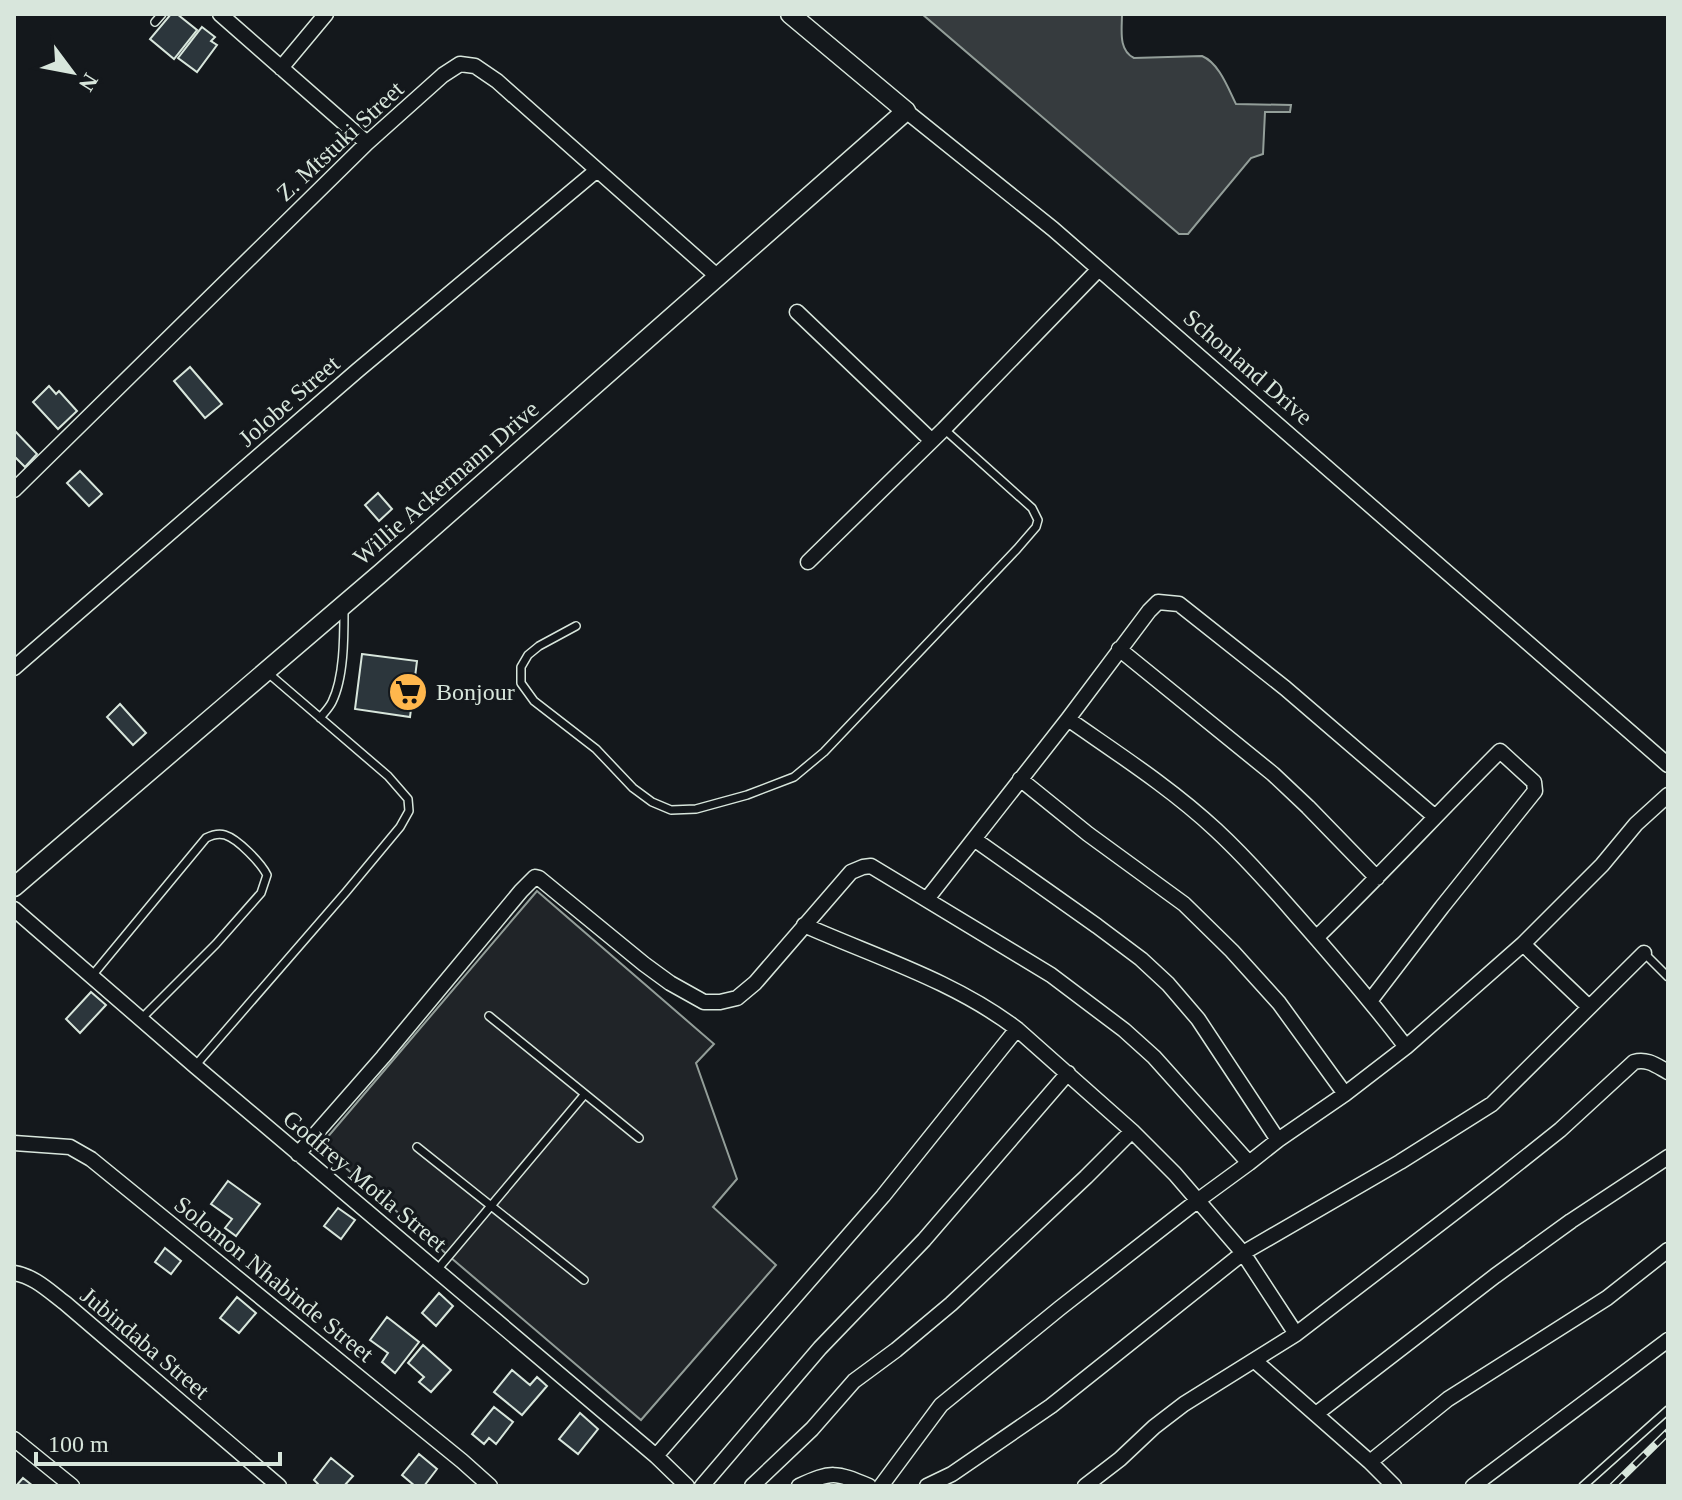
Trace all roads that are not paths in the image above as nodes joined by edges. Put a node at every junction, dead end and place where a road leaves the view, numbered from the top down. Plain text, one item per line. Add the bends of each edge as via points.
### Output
1 (162, 14) edge
2 (220, 14) edge
3 (326, 14) edge
4 (790, 14) edge
5 (155, 22) dead end
6 (281, 68) junction
7 (906, 111) junction
8 (367, 143) junction
9 (596, 171) junction
10 (1099, 269) junction
11 (718, 277) junction
12 (797, 312) dead end
13 (944, 429) junction
14 (931, 440) junction
15 (14, 490) edge
16 (808, 562) dead end
17 (344, 604) junction
18 (576, 626) dead end
19 (1119, 649) junction
20 (14, 668) edge
21 (265, 671) junction
22 (320, 718) junction
23 (1068, 719) junction
24 (1668, 765) edge
25 (1020, 779) junction
26 (1668, 795) edge
27 (1434, 816) junction
28 (974, 839) junction
29 (1377, 878) junction
30 (14, 887) edge
31 (927, 899) junction
32 (14, 909) edge
33 (804, 925) junction
34 (1316, 938) junction
35 (1523, 944) junction
36 (1644, 953) joint
37 (91, 977) junction
38 (1668, 977) edge
39 (1370, 1001) junction
40 (1589, 1007) junction
41 (489, 1016) dead end
42 (141, 1019) junction
43 (1017, 1029) junction
44 (1406, 1047) junction
45 (195, 1066) junction
46 (1668, 1072) edge
47 (1068, 1073) junction
48 (585, 1094) junction
49 (1345, 1094) junction
50 (1132, 1131) junction
51 (639, 1138) dead end
52 (1278, 1140) junction
53 (14, 1143) edge
54 (417, 1147) dead end
55 (298, 1154) junction
56 (1668, 1157) edge
57 (1249, 1163) junction
58 (1197, 1201) junction
59 (491, 1207) junction
60 (1668, 1250) edge
61 (1243, 1253) junction
62 (437, 1270) junction
63 (14, 1273) edge
64 (584, 1280) dead end
65 (1296, 1334) junction
66 (1668, 1340) edge
67 (1255, 1361) junction
68 (1668, 1410) edge
69 (1316, 1414) junction
70 (14, 1439) edge
71 (656, 1456) junction
72 (1370, 1462) junction
73 (72, 1486) edge
74 (279, 1486) edge
75 (490, 1486) edge
76 (687, 1486) edge
77 (702, 1486) edge
78 (752, 1486) edge
79 (799, 1486) edge
80 (869, 1486) edge
81 (881, 1486) edge
82 (927, 1486) edge
83 (1085, 1486) edge
84 (1394, 1486) edge
85 (1473, 1486) edge
86 (1583, 1486) edge

1 - 5 lane
2 - 6 street
3 - 6 street
4 - 7 street, Schonland Drive
6 - 8 street
7 - 10 street, Schonland Drive
7 - 11 street, Willie Ackermann Drive
8 - 9 street, Z. Mtstuki Street via 460,64 475,66 497,81
8 - 15 street, Z. Mtstuki Street
9 - 11 street, Z. Mtstuki Street
9 - 20 street, Jolobe Street
10 - 13 street
10 - 24 street, Schonland Drive
11 - 17 street, Willie Ackermann Drive
12 - 14 street
13 - 14 street
13 - 18 lane via 1032,508 1036,527 824,752 794,777 696,809 671,810 652,802 534,701 521,683 528,655
14 - 16 street
17 - 21 street, Willie Ackermann Drive
17 - 22 lane via 339,680
19 - 23 street
19 - 27 street via 1158,602 1179,604
19 - 29 street via 1273,774
21 - 22 lane
21 - 30 street, Willie Ackermann Drive
22 - 45 lane via 388,776 408,799 409,811
23 - 25 street
23 - 34 street via 1215,829
25 - 28 street
25 - 49 street via 1184,904 1279,1003
26 - 35 street
27 - 29 street
27 - 39 street via 1500,751 1536,786
28 - 31 street
28 - 52 street via 1168,984 1198,1019
29 - 34 street
31 - 33 street via 878,869 863,867 851,872
31 - 57 street via 1051,975 1124,1030
32 - 37 street, Godfrey Motla Street
33 - 43 street via 921,974
33 - 55 street via 737,998 704,1002 670,983 535,877
34 - 39 street
35 - 40 street
35 - 44 street
36 - 38 lane
36 - 40 street
37 - 42 street, Godfrey Motla Street
37 - 42 lane via 206,838 224,835 247,851 267,875 261,893
39 - 44 street
40 - 61 street via 1492,1104
41 - 48 lane
42 - 45 street, Godfrey Motla Street
43 - 47 street
43 - 71 street via 883,1196
44 - 49 street
45 - 55 street, Godfrey Motla Street
46 - 65 street via 1646,1061 1634,1062 1560,1130
47 - 50 street
47 - 77 street
48 - 51 lane
48 - 59 lane
49 - 52 street
50 - 58 street
50 - 78 street via 951,1304 854,1381
52 - 57 street
53 - 75 street, Solomon Nhabinde Street via 70,1147 91,1159
54 - 59 lane
55 - 62 street, Godfrey Motla Street
56 - 69 street via 1520,1258
57 - 58 street
58 - 61 street
58 - 81 street via 941,1405
59 - 62 lane
59 - 64 lane
60 - 72 street via 1607,1298 1448,1399
61 - 65 street
61 - 82 street via 1051,1406
62 - 71 street, Godfrey Motla Street
63 - 74 street, Jubindaba Street via 38,1282 65,1303
65 - 67 street
66 - 85 street
67 - 69 street
67 - 83 street via 1184,1404
68 - 86 lane
69 - 72 street
70 - 73 street
71 - 76 street, Godfrey Motla Street
72 - 84 street
79 - 80 street via 828,1474

